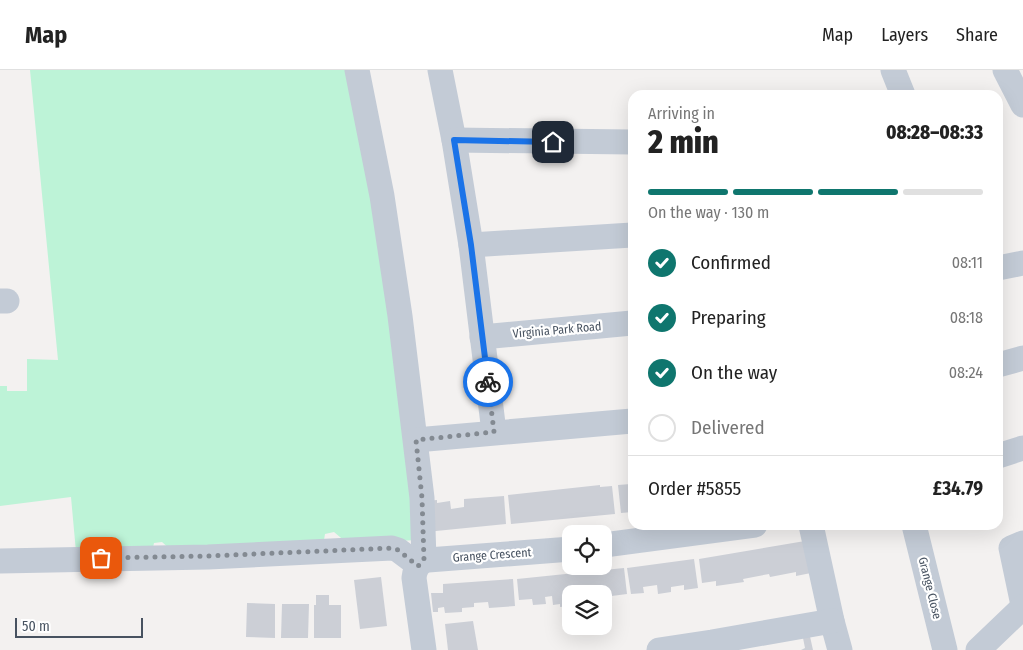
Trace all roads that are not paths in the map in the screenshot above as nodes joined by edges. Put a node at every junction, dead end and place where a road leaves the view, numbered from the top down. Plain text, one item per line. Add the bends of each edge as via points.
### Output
1 (357, 70) edge
2 (893, 70) edge
3 (440, 74) edge
4 (901, 90) edge
5 (454, 140) junction
6 (628, 142) edge
7 (628, 235) edge
8 (471, 245) junction
9 (1023, 263) edge
10 (1003, 267) edge
11 (628, 323) edge
12 (482, 337) junction
13 (1023, 358) edge
14 (1003, 364) edge
15 (628, 420) edge
16 (494, 432) junction
17 (416, 440) junction
18 (1023, 448) edge
19 (1003, 454) edge
20 (717, 530) edge
21 (812, 530) edge
22 (915, 530) edge
23 (1023, 543) edge
24 (612, 544) edge
25 (562, 550) edge
26 (0, 561) edge
27 (419, 565) junction
28 (1023, 606) edge
29 (832, 621) junction
30 (424, 650) edge
31 (659, 650) edge
32 (840, 650) edge
33 (945, 650) edge
34 (978, 650) edge

1 - 17 street via 382,196
2 - 4 street
3 - 5 street
5 - 6 street
5 - 8 street
7 - 8 street
8 - 12 street
9 - 10 street
11 - 12 street, Virginia Park Road
12 - 16 street
13 - 14 street
15 - 16 street
16 - 17 street
17 - 27 street via 422,498
18 - 19 street
20 - 24 street
21 - 29 street
22 - 33 street, Grange Close
23 - 28 street via 1011,548
25 - 27 street, Grange Crescent
26 - 27 street via 392,548
27 - 30 street via 414,578
28 - 34 street
29 - 31 street
29 - 32 street

